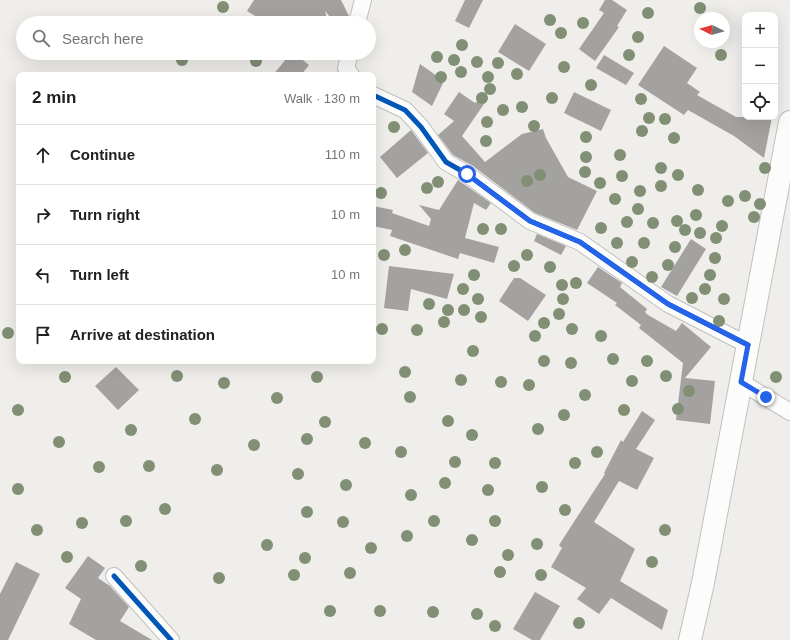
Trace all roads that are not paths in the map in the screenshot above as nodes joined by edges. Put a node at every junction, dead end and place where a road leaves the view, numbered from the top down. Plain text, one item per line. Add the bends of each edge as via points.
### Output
1 (363, 0) edge
2 (359, 16) edge
3 (348, 60) edge
4 (349, 72) edge
5 (376, 96) edge
6 (790, 122) edge
7 (748, 345) junction
8 (741, 382) junction
9 (790, 412) edge
10 (114, 576) dead end
11 (171, 640) edge
12 (690, 640) edge

1 - 2 street
3 - 4 street via 346,68
5 - 7 street via 405,110 421,127 446,162 467,174 530,221 580,242 668,304
6 - 7 main road
7 - 8 main road
8 - 9 street
8 - 12 main road
10 - 11 street

